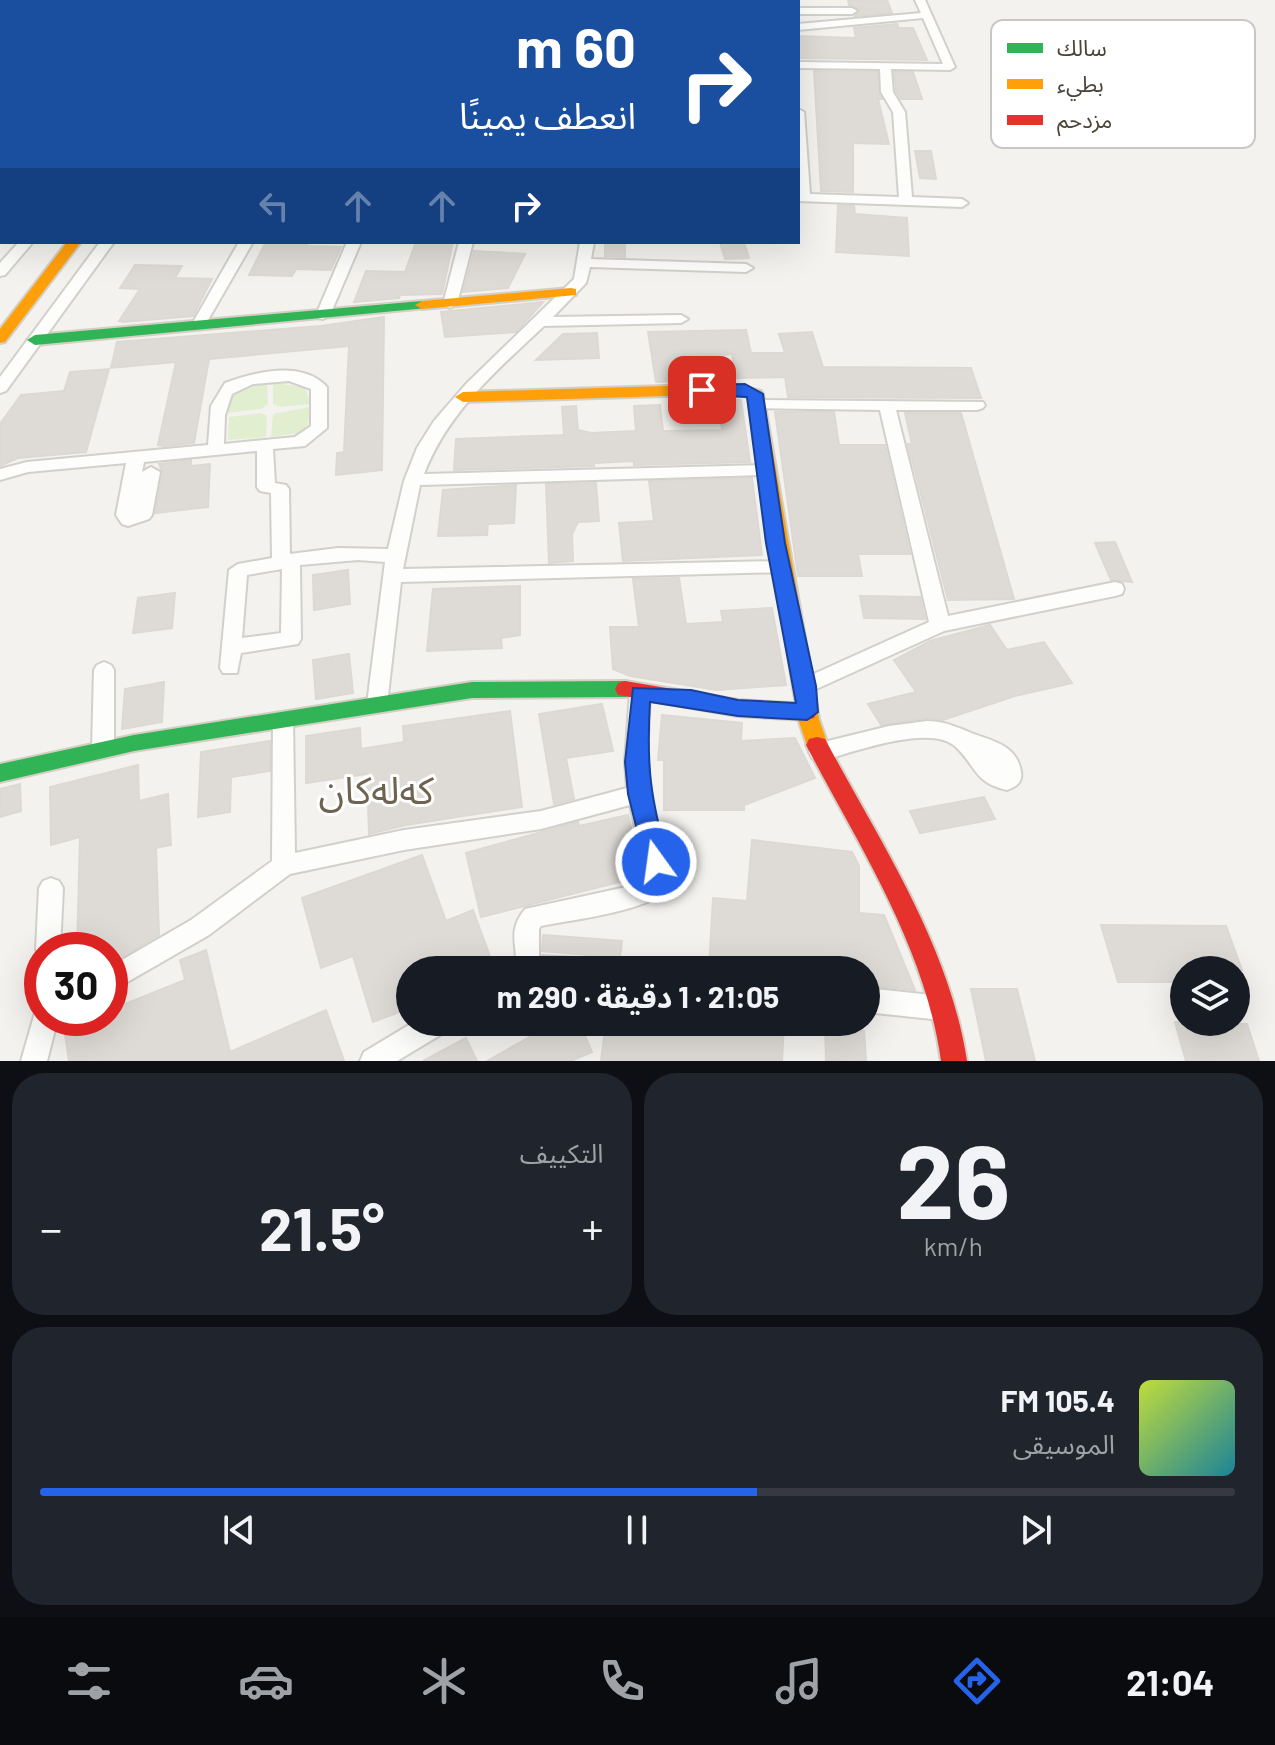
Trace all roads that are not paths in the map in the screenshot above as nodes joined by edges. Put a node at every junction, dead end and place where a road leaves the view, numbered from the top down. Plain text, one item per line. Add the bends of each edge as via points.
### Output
1 (920, 0) edge
2 (899, 4) dead end
3 (814, 6) edge
4 (927, 15) junction
5 (800, 27) edge
6 (800, 65) edge
7 (885, 66) junction
8 (800, 168) edge
9 (801, 197) edge
10 (906, 201) junction
11 (962, 203) dead end
12 (24, 244) edge
13 (72, 244) edge
14 (106, 244) edge
15 (245, 244) edge
16 (353, 244) edge
17 (465, 244) edge
18 (587, 244) edge
19 (584, 263) junction
20 (746, 268) dead end
21 (0, 272) edge
22 (571, 292) junction
23 (450, 304) junction
24 (323, 315) junction
25 (681, 319) dead end
26 (542, 322) junction
27 (199, 324) junction
28 (0, 339) edge
29 (35, 340) junction
30 (0, 388) edge
31 (463, 397) junction
32 (758, 405) junction
33 (887, 405) junction
34 (977, 405) dead end
35 (265, 445) junction
36 (216, 449) junction
37 (136, 457) junction
38 (764, 470) junction
39 (151, 472) dead end
40 (0, 475) edge
41 (415, 480) junction
42 (286, 563) junction
43 (395, 566) junction
44 (780, 567) junction
45 (1115, 589) dead end
46 (940, 625) junction
47 (232, 647) junction
48 (230, 668) dead end
49 (104, 670) dead end
50 (805, 686) junction
51 (640, 693) junction
52 (377, 704) junction
53 (807, 712) junction
54 (283, 720) junction
55 (960, 738) dead end
56 (103, 749) junction
57 (820, 752) junction
58 (0, 773) edge
59 (639, 794) junction
60 (284, 865) junction
61 (51, 888) dead end
62 (49, 932) edge
63 (526, 956) edge
64 (128, 970) edge
65 (880, 1001) edge
66 (941, 1008) junction
67 (40, 1036) edge
68 (415, 1036) edge
69 (34, 1061) edge
70 (373, 1061) edge
71 (954, 1061) edge

1 - 4 street
2 - 3 street via 884,11
4 - 5 street
4 - 7 street via 950,67
6 - 7 street
7 - 10 street via 887,92 899,112
8 - 9 street
9 - 10 street
10 - 11 street
12 - 21 street
13 - 28 street
14 - 29 street
15 - 27 street
16 - 24 street
17 - 23 street
18 - 19 street
19 - 20 street
19 - 22 street via 581,280
22 - 23 street
22 - 26 street
23 - 24 street
24 - 27 street
25 - 26 street
26 - 31 street
27 - 29 street
29 - 30 street
31 - 32 street via 745,389 755,394
31 - 41 street via 425,449
32 - 33 street
32 - 38 street
33 - 34 street
33 - 46 street
35 - 36 street
35 - 36 street via 299,442 319,428 321,394 316,384 283,377 231,386 219,406
35 - 42 street via 266,487 280,489
36 - 37 street
37 - 39 street via 128,520 143,515
37 - 40 street via 27,467
38 - 41 street
38 - 44 street
41 - 43 street
42 - 43 street via 375,552
42 - 47 street via 238,570
42 - 47 street via 291,639
43 - 44 street
43 - 52 street
44 - 50 street
45 - 46 street
46 - 50 street
47 - 48 street
49 - 56 street
50 - 53 street
51 - 52 street via 614,687 472,690
51 - 53 street
51 - 59 street
52 - 54 street
53 - 57 street
54 - 56 street
54 - 60 street
55 - 57 street via 944,729 919,730
56 - 58 street
57 - 66 street via 920,944
59 - 60 street via 541,820
59 - 63 street via 660,884 645,893 534,917 527,923
60 - 64 street via 182,942
61 - 62 street
65 - 66 street
66 - 71 street via 953,1038
67 - 69 street
68 - 70 street

